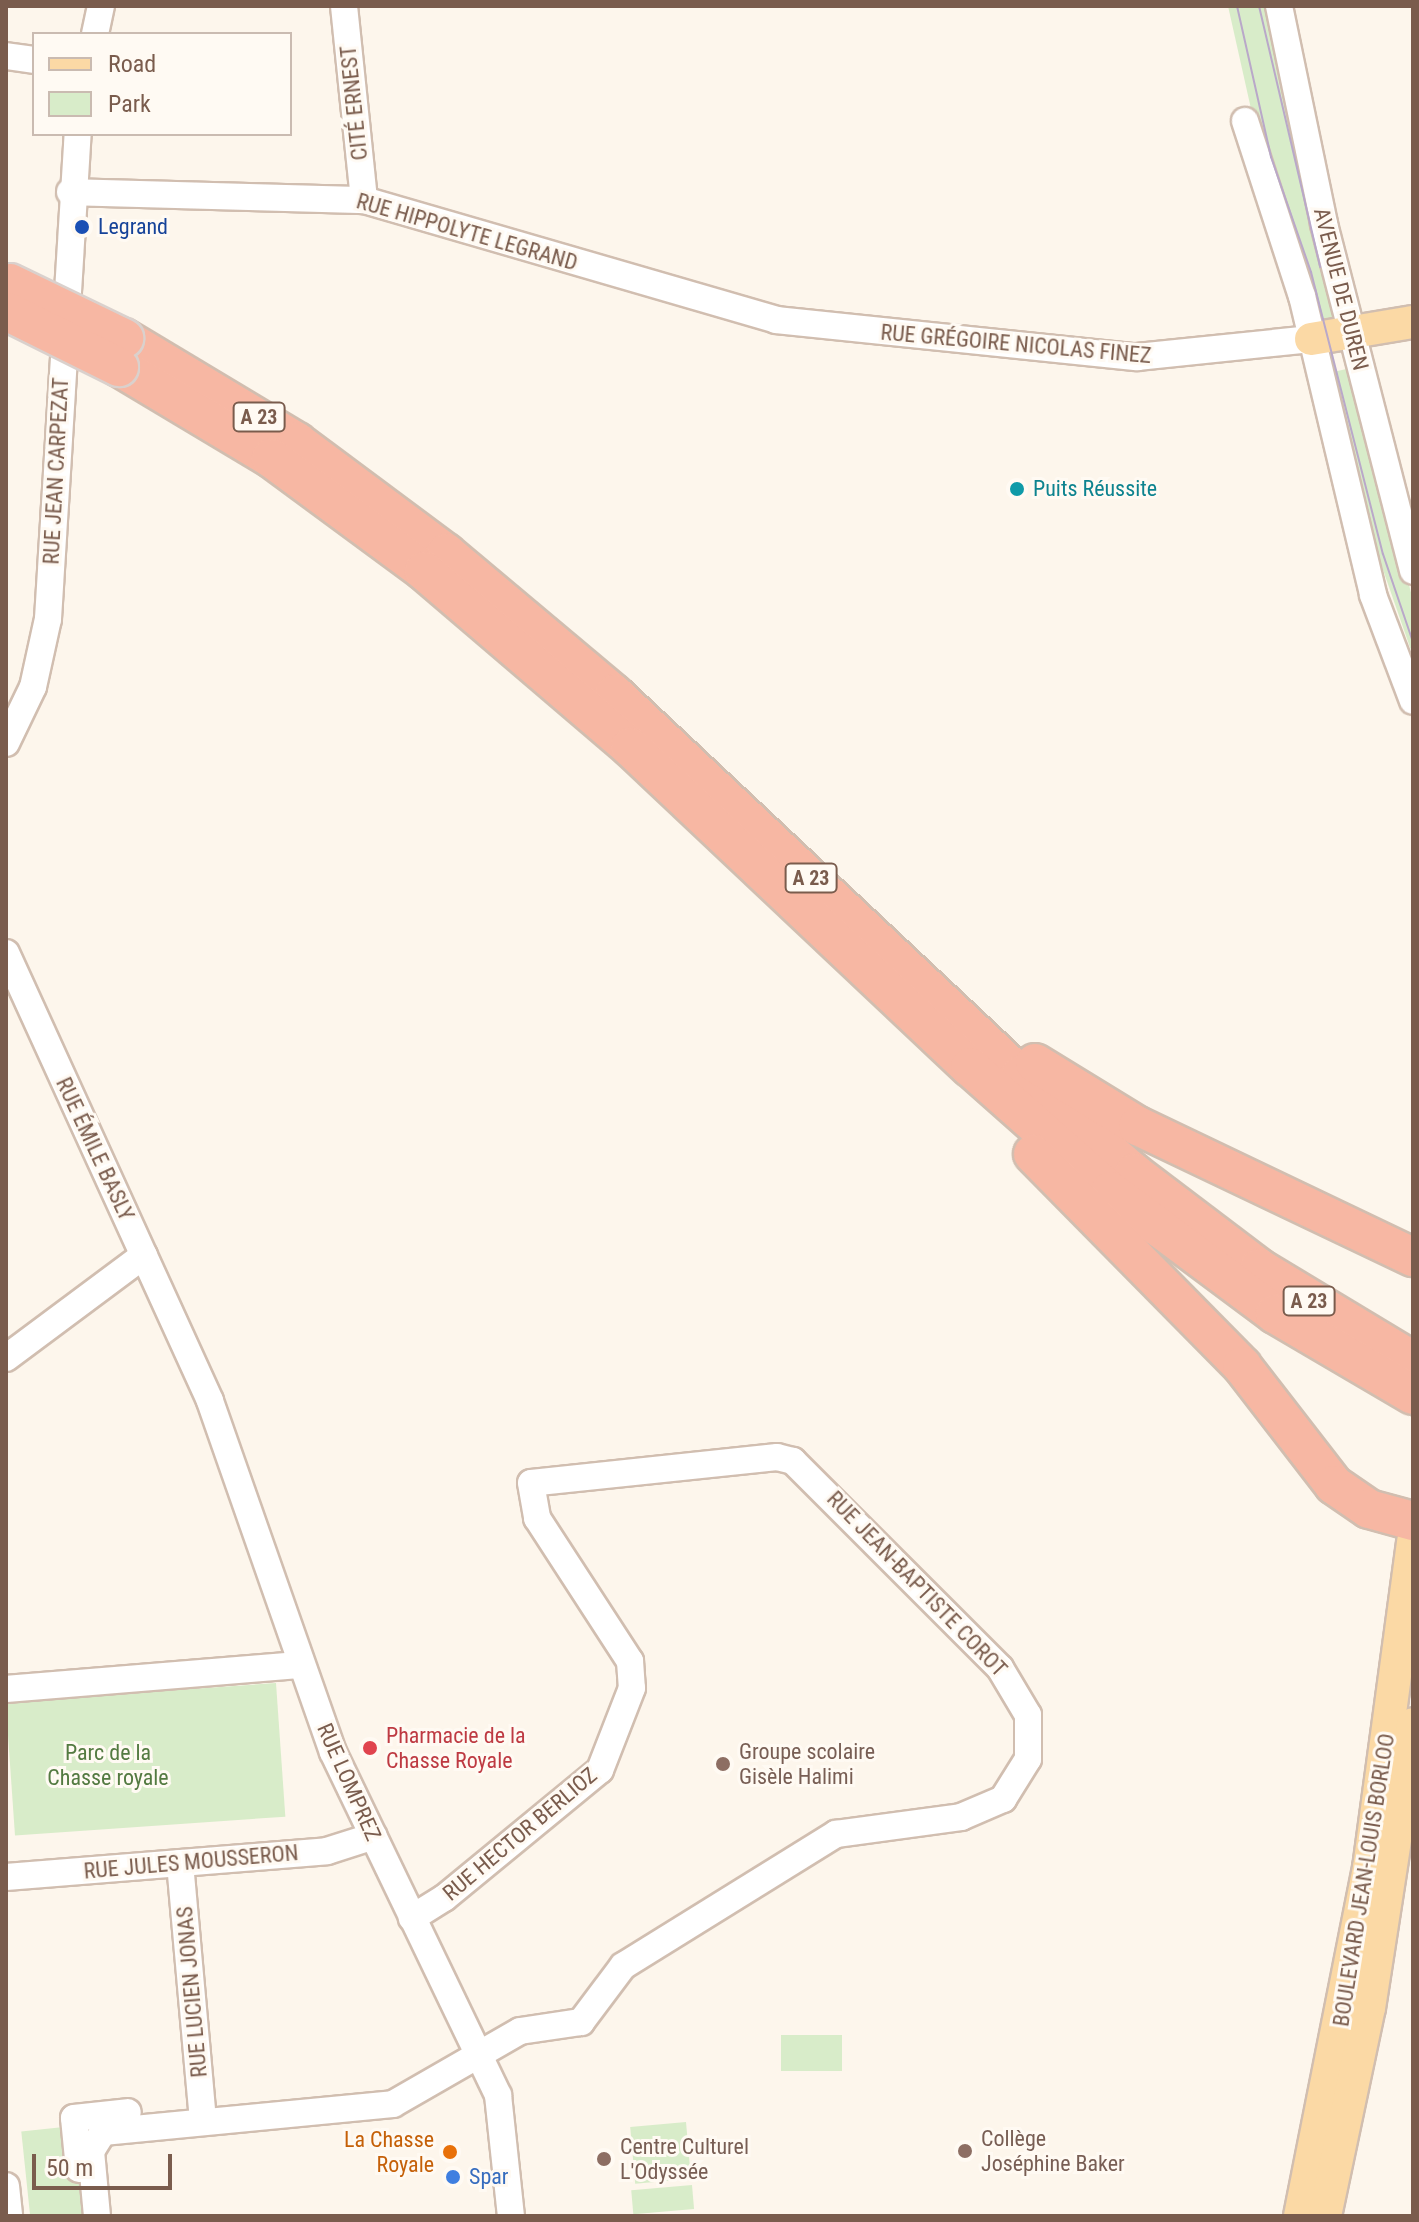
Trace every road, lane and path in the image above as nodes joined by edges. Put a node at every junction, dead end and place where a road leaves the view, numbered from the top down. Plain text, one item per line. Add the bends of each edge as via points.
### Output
1 (101, 6) edge
2 (344, 6) edge
3 (1279, 6) edge
4 (95, 32) edge
5 (6, 56) edge
6 (32, 60) edge
7 (1245, 121) dead end
8 (78, 136) edge
9 (70, 192) junction
10 (364, 200) junction
11 (8, 297) edge
12 (761, 317) joint
13 (1413, 322) edge
14 (1352, 333) junction
15 (1311, 339) junction
16 (121, 352) junction
17 (1413, 571) edge
18 (1413, 701) edge
19 (6, 743) edge
20 (6, 953) edge
21 (854, 958) junction
22 (939, 999) junction
23 (144, 1255) junction
24 (1413, 1257) edge
25 (185, 1344) joint
26 (6, 1358) edge
27 (1399, 1371) edge
28 (531, 1483) joint
29 (1413, 1521) edge
30 (1413, 1541) edge
31 (301, 1665) junction
32 (6, 1689) edge
33 (1413, 1724) edge
34 (374, 1836) junction
35 (180, 1863) junction
36 (6, 1877) edge
37 (412, 1918) junction
38 (478, 2056) junction
39 (202, 2108) junction
40 (6, 2186) edge
41 (9, 2216) edge
42 (83, 2216) edge
43 (97, 2216) edge
44 (511, 2216) edge
45 (1300, 2216) edge
46 (1325, 2216) edge

1 - 4 street
2 - 10 street, CITÉ ERNEST
3 - 14 street, AVENUE DE DUREN
5 - 6 street
7 - 15 street
8 - 9 street, RUE JEAN CARPEZAT
9 - 10 street, RUE HIPPOLYTE LEGRAND
9 - 19 street, RUE JEAN CARPEZAT via 48,619 33,687
10 - 12 street, RUE HIPPOLYTE LEGRAND
11 - 16 highway, A 23, bridge
12 - 15 street, RUE GRÉGOIRE NICOLAS FINEZ via 1137,357
13 - 14 main road, RUE GRÉGOIRE NICOLAS FINEZ
14 - 15 main road, RUE GRÉGOIRE NICOLAS FINEZ
14 - 17 street, AVENUE DE DUREN
15 - 18 street via 1373,595
16 - 21 highway, A 23 via 424,571 630,747
16 - 22 highway, A 23 via 308,449 473,574 670,745
20 - 23 street, RUE ÉMILE BASLY
21 - 27 highway, A 23 via 1141,1216 1275,1314
21 - 29 highway via 908,1029 1242,1366 1323,1473 1357,1503
22 - 24 highway via 1116,1114
22 - 27 highway, A 23 via 1168,1200
23 - 25 street, RUE ÉMILE BASLY
23 - 26 street
25 - 31 street, RUE LOMPREZ via 216,1415
28 - 37 street, RUE HECTOR BERLIOZ via 537,1518 627,1657 634,1683 597,1773
28 - 38 street, RUE JEAN-BAPTISTE COROT via 777,1457 793,1461 1012,1682 1028,1715 1031,1741 1021,1777 993,1806 961,1817 842,1831 623,1966 581,2022 526,2029
30 - 45 main road, BOULEVARD JEAN-LOUIS BORLOO via 1367,1882
31 - 32 street
31 - 34 street, RUE LOMPREZ via 333,1752
33 - 46 main road, BOULEVARD JEAN-LOUIS BORLOO via 1369,2008
34 - 35 street, RUE JULES MOUSSERON via 327,1851
34 - 37 street, RUE LOMPREZ
35 - 36 street, RUE JULES MOUSSERON
35 - 39 street, RUE LUCIEN JONAS
37 - 38 street, RUE LOMPREZ
38 - 39 street via 393,2104
38 - 44 street, RUE LOMPREZ via 501,2107
39 - 42 street via 74,2118
39 - 43 street via 97,2135 91,2151
40 - 41 street

